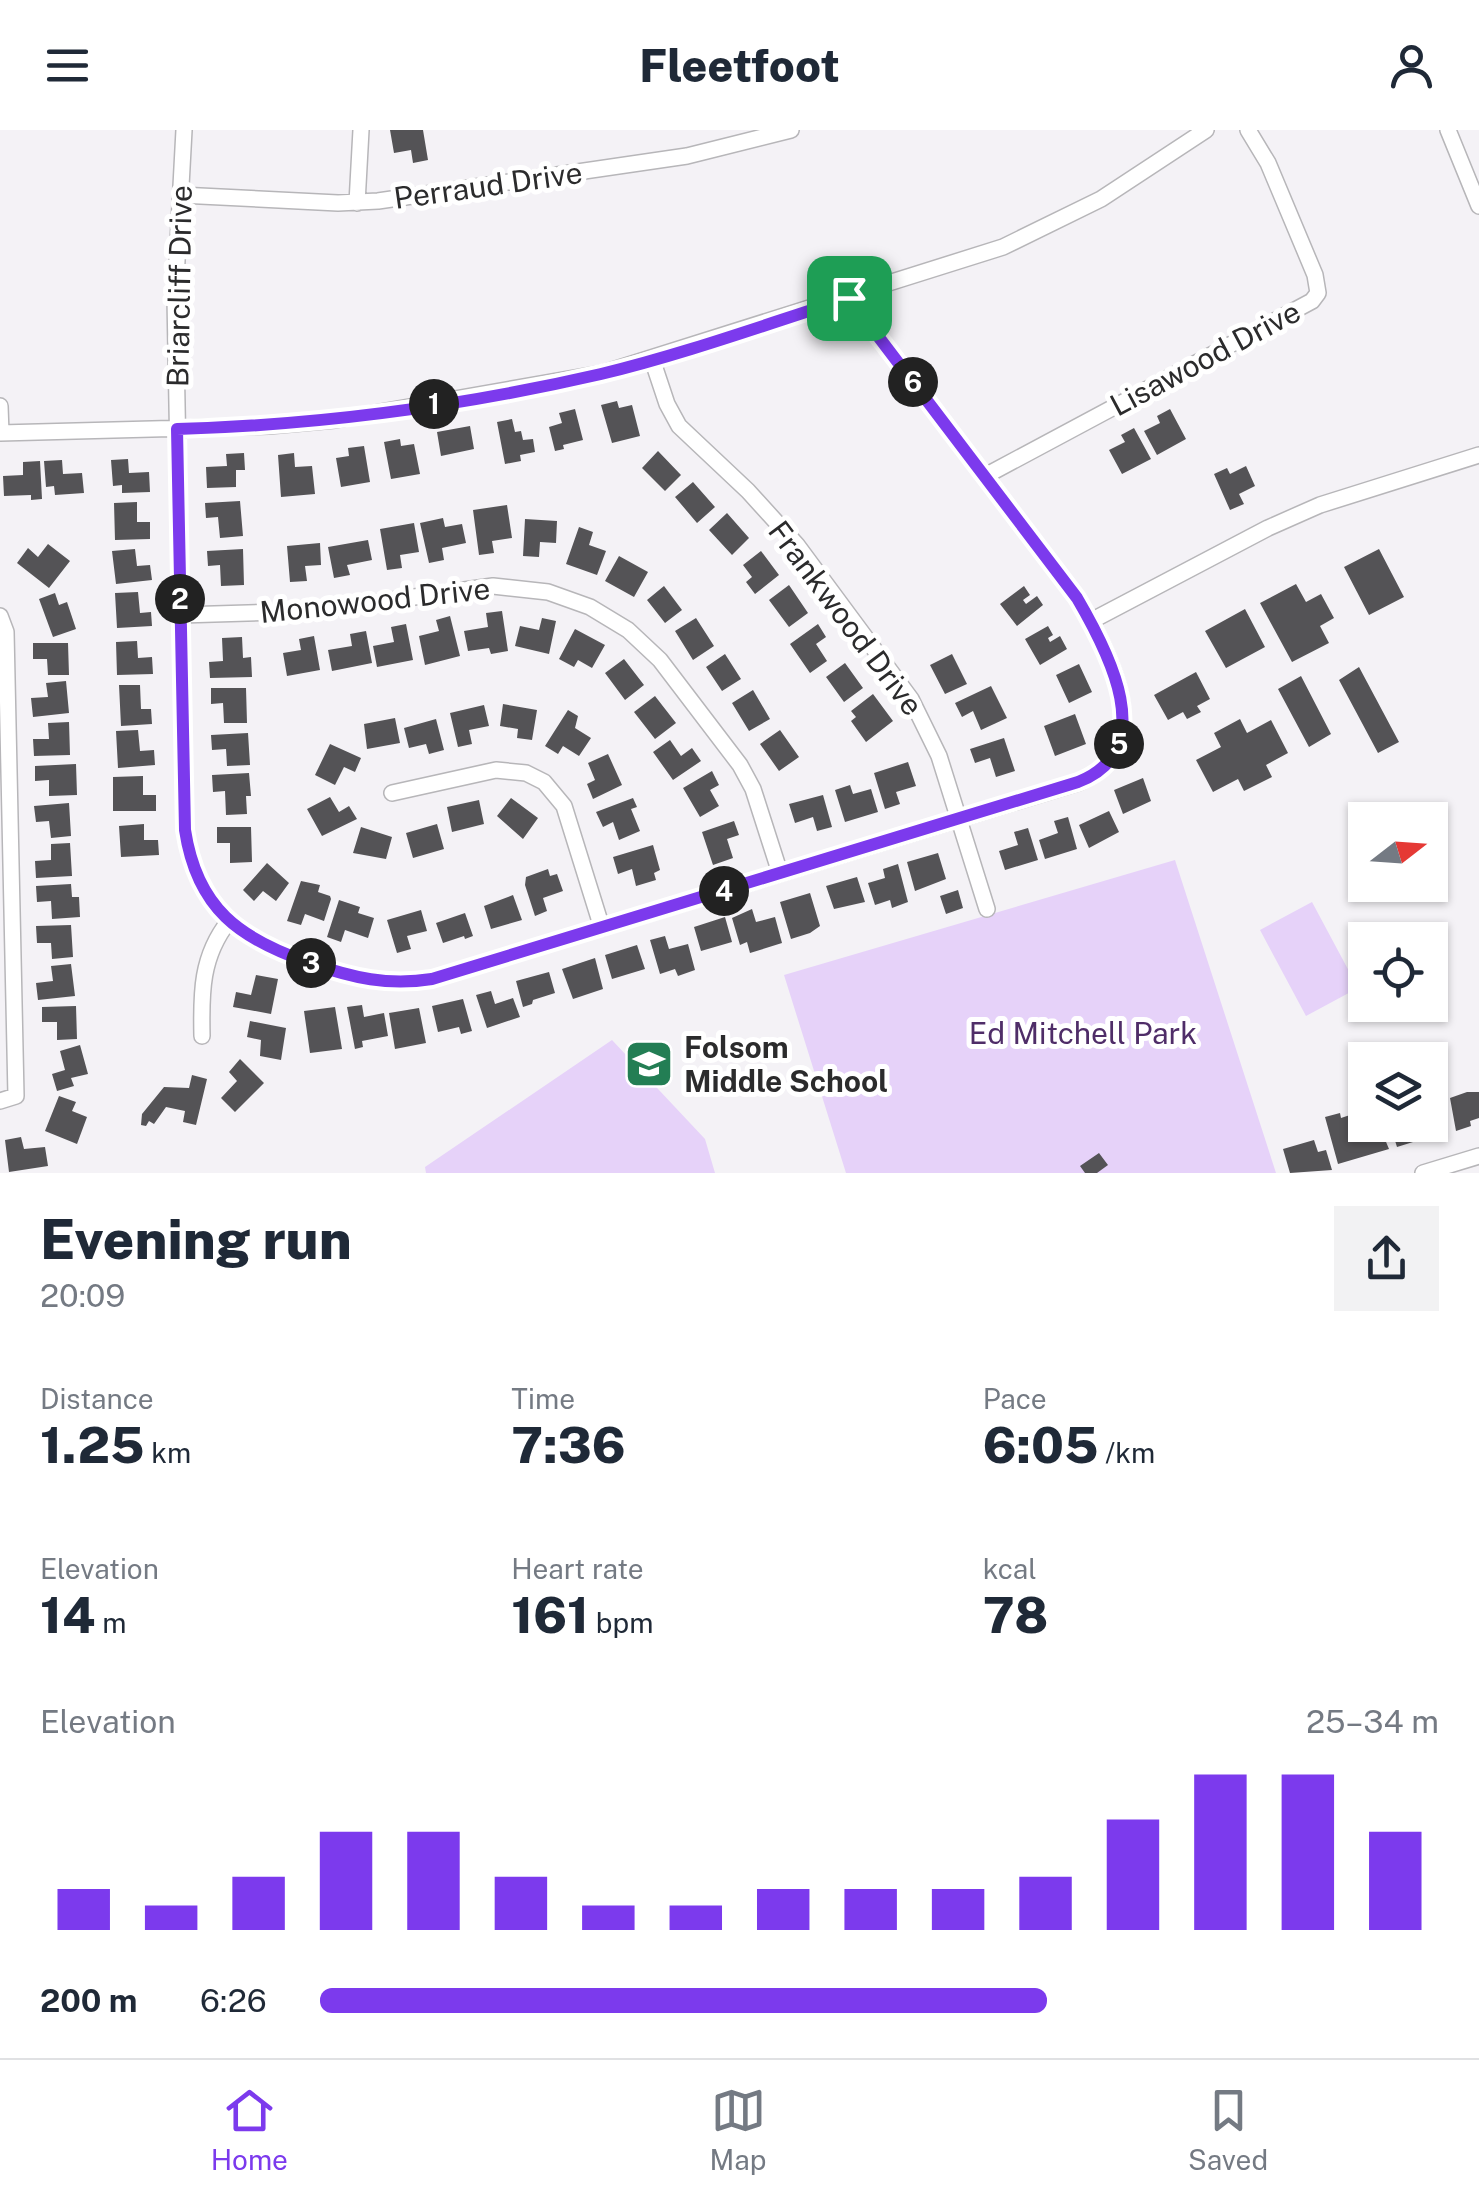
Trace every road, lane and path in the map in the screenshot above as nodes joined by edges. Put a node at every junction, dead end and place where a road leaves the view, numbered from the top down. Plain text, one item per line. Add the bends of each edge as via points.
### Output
1 (184, 130) edge
2 (361, 130) edge
3 (792, 130) edge
4 (1206, 130) edge
5 (1248, 130) edge
6 (1448, 130) edge
7 (180, 195) junction
8 (357, 203) junction
9 (1479, 206) edge
10 (849, 298) junction
11 (652, 360) junction
12 (0, 406) edge
13 (177, 429) junction
14 (0, 433) edge
15 (1479, 455) edge
16 (985, 476) junction
17 (181, 615) junction
18 (0, 616) edge
19 (1091, 621) junction
20 (392, 794) dead end
21 (959, 819) junction
22 (780, 874) junction
23 (987, 909) dead end
24 (229, 922) junction
25 (602, 928) junction
26 (202, 1036) dead end
27 (0, 1101) edge
28 (1479, 1156) edge
29 (1422, 1173) edge

1 - 7 street, Briarcliff Drive
2 - 8 street
3 - 8 street, Perraud Drive via 686,156
4 - 10 street via 1053,225
5 - 16 street, Lisawood Drive via 1315,276 1318,293 1312,301
6 - 9 street
7 - 8 street, Perraud Drive
7 - 13 street, Briarcliff Drive
10 - 11 street
10 - 16 street, Briarcliff Drive
11 - 13 street via 335,420
11 - 21 street, Frankwood Drive via 680,426 785,531 898,678 924,721
12 - 14 street
13 - 14 street
13 - 17 street, Briarcliff Drive
15 - 19 street via 1320,505
16 - 19 street, Briarcliff Drive
17 - 22 street, Monowood Drive via 314,611 493,586 548,592 590,606 645,644 740,765
17 - 24 street, Briarcliff Drive via 188,850 203,888
18 - 27 street via 6,632 16,1096
19 - 21 street, Briarcliff Drive via 1123,711 1111,760 1078,782
20 - 25 street via 496,770 544,782 567,815
21 - 22 street, Briarcliff Drive
21 - 23 street, Frankwood Drive
22 - 25 street, Briarcliff Drive
24 - 25 street, Briarcliff Drive via 268,948 388,983 432,979
24 - 26 street via 203,975
28 - 29 street

